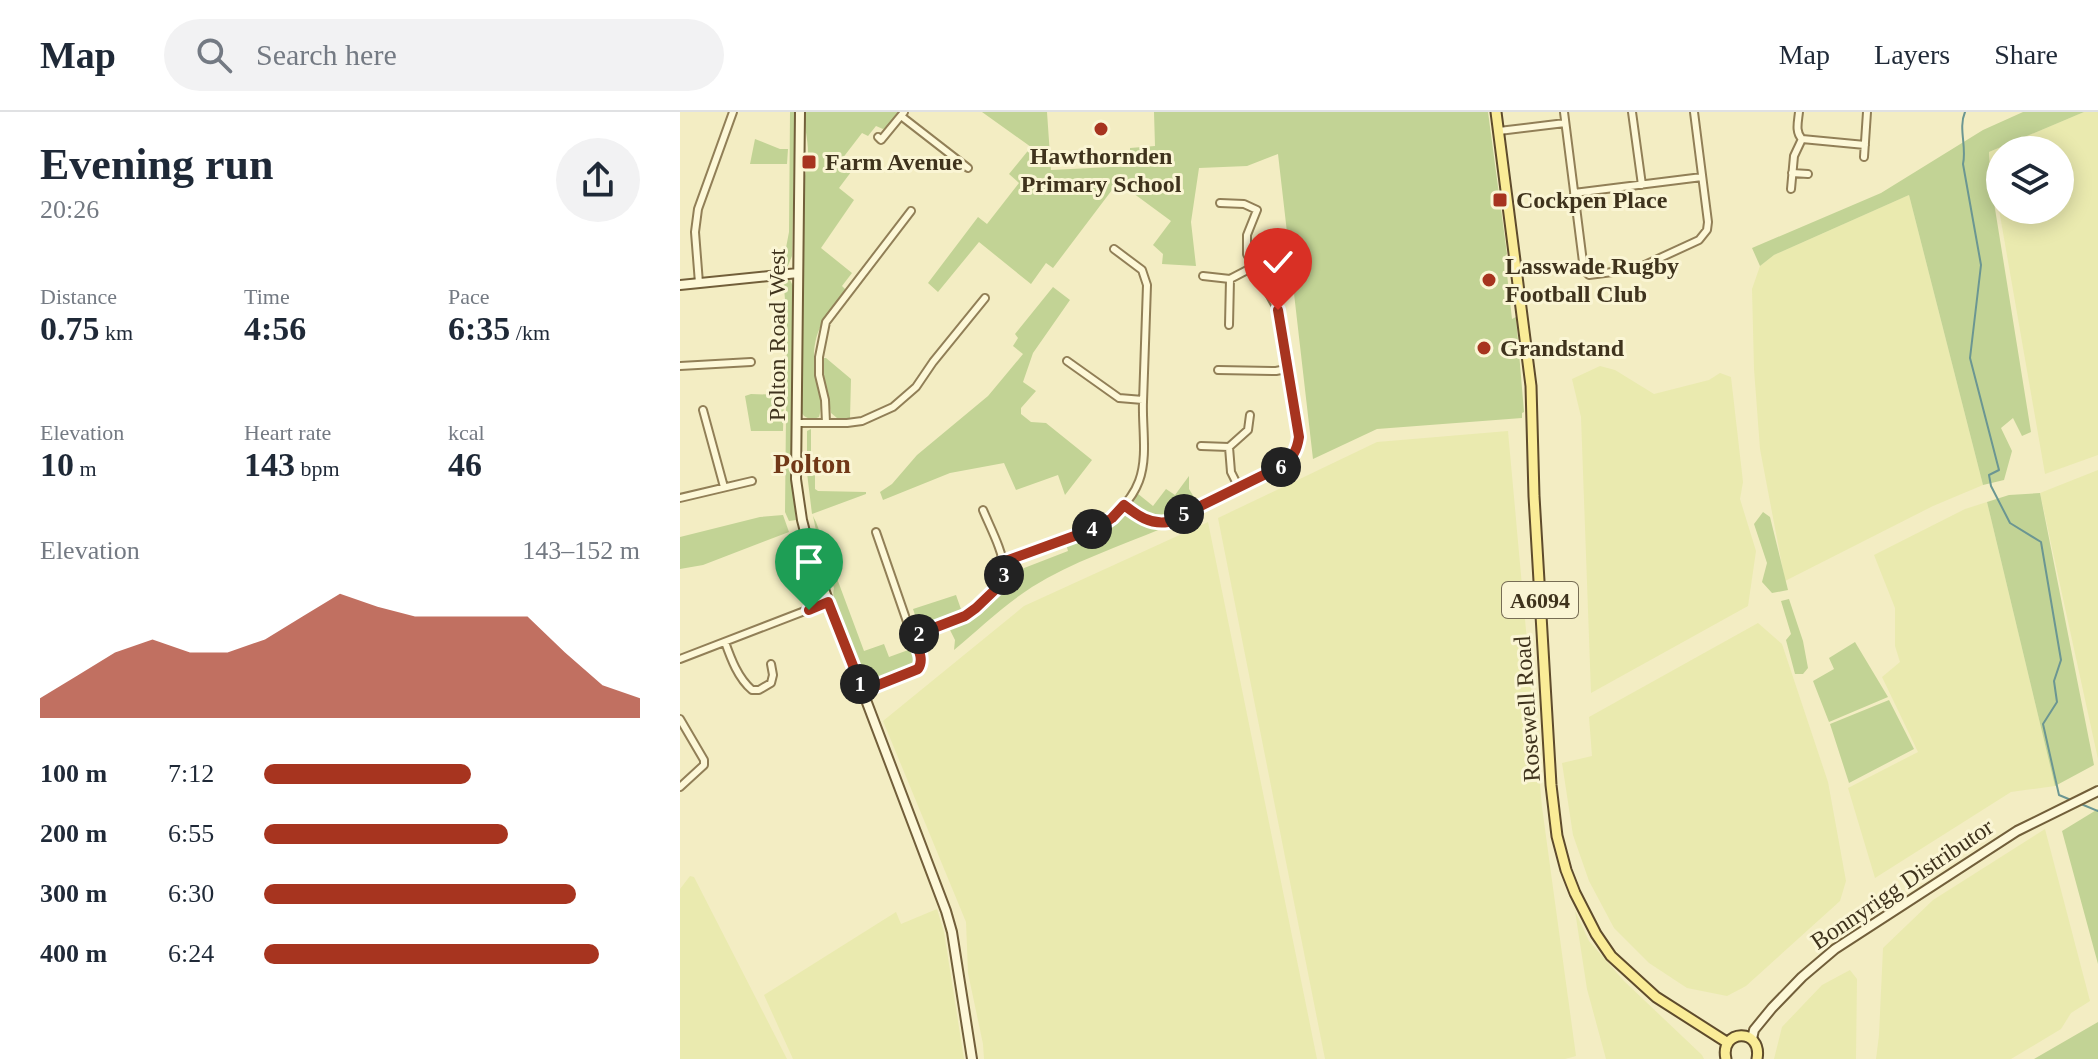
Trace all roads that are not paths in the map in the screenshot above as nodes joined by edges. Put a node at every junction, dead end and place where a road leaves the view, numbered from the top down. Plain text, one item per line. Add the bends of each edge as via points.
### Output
1 (733, 112) edge
2 (800, 112) edge
3 (1496, 112) edge
4 (1564, 112) edge
5 (1632, 112) edge
6 (1694, 112) edge
7 (1799, 112) edge
8 (1867, 112) edge
9 (903, 114) edge
10 (1565, 123) junction
11 (1499, 131) junction
12 (878, 137) dead end
13 (1802, 139) junction
14 (1865, 145) junction
15 (1864, 157) dead end
16 (968, 168) dead end
17 (1792, 173) junction
18 (1808, 174) dead end
19 (1702, 177) junction
20 (1642, 185) junction
21 (1791, 189) dead end
22 (1574, 193) junction
23 (1220, 203) dead end
24 (911, 211) dead end
25 (1114, 249) dead end
26 (1253, 267) junction
27 (798, 273) junction
28 (1203, 276) dead end
29 (1230, 279) junction
30 (699, 283) junction
31 (680, 285) edge
32 (985, 298) dead end
33 (1229, 325) dead end
34 (1067, 361) dead end
35 (1245, 361) dead end
36 (751, 362) dead end
37 (680, 366) edge
38 (1286, 369) junction
39 (1218, 370) dead end
40 (1245, 370) junction
41 (1143, 400) junction
42 (703, 410) dead end
43 (1250, 415) dead end
44 (797, 423) junction
45 (826, 423) junction
46 (1201, 446) dead end
47 (1229, 447) junction
48 (752, 481) dead end
49 (724, 487) junction
50 (1239, 488) junction
51 (680, 498) edge
52 (1124, 505) junction
53 (983, 510) dead end
54 (876, 532) dead end
55 (1003, 562) junction
56 (828, 602) junction
57 (913, 636) junction
58 (725, 642) junction
59 (680, 659) edge
60 (771, 664) dead end
61 (863, 691) junction
62 (680, 719) edge
63 (680, 787) edge
64 (2098, 791) edge
65 (1752, 1039) junction
66 (1728, 1043) junction
67 (972, 1059) edge
68 (1726, 1059) edge
69 (1757, 1059) edge

1 - 30 street via 698,209
2 - 27 street, Polton Road West
3 - 11 main road, Rosewell Road / A6094
4 - 10 street
5 - 20 street
6 - 19 street
7 - 13 street
8 - 14 street
9 - 12 street via 881,140
9 - 16 street
10 - 11 street
10 - 22 street
11 - 66 main road, Rosewell Road / A6094 via 1531,386 1557,836 1575,893 1611,956 1656,997
13 - 14 street
13 - 17 street
14 - 15 street
17 - 18 street
17 - 21 street
19 - 20 street
19 - 22 street via 1708,222 1699,240 1636,269 1589,275
20 - 22 street
23 - 26 street via 1257,210 1247,235
24 - 45 street via 826,322 819,375
25 - 41 street via 1142,270 1147,285
26 - 29 street
26 - 38 street via 1278,310
27 - 30 street
27 - 44 street, Polton Road West
28 - 29 street
29 - 33 street
30 - 31 street
32 - 45 street via 901,401 862,421
34 - 41 street via 1119,398
35 - 40 street
36 - 37 street
38 - 40 street
38 - 50 street via 1297,450 1290,461
39 - 40 street
41 - 52 street via 1143,467
42 - 49 street
43 - 47 street via 1248,430
44 - 45 street
44 - 56 street, Polton Road West via 802,520
46 - 47 street
47 - 50 street via 1229,465
48 - 49 street
49 - 51 street
50 - 52 street via 1168,522 1148,521
52 - 55 street via 1099,527
53 - 55 street
54 - 57 street
55 - 57 street via 1001,584 976,608
56 - 58 street
56 - 61 street, Polton Road West
57 - 61 street via 921,658 918,669
58 - 59 street
58 - 60 street via 752,690 771,683
61 - 67 street, Polton Road West via 946,911
62 - 63 street via 704,760
64 - 65 street, Bonnyrigg Distributor via 2017,831 1835,949 1772,1008
65 - 66 main road via 1736,1036
65 - 69 main road
66 - 68 main road

